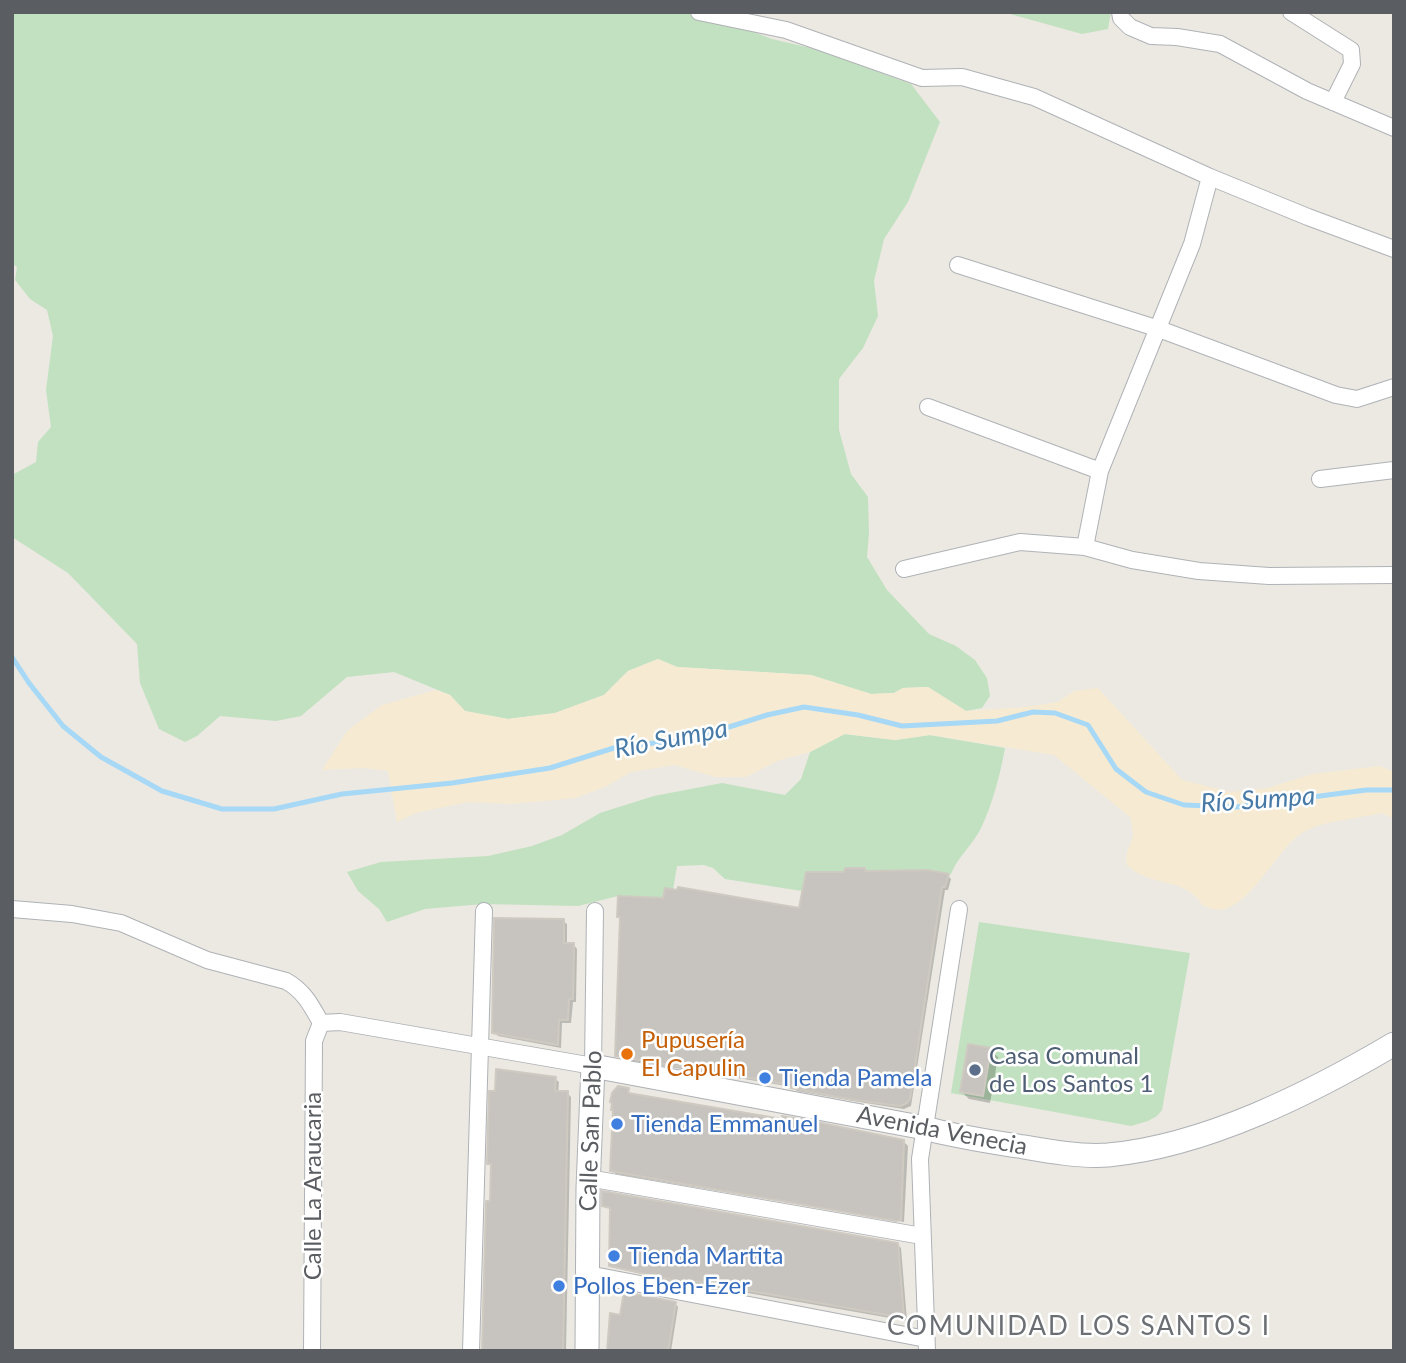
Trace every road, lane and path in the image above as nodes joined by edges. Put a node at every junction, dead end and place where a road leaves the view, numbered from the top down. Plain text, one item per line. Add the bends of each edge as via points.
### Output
1 (699, 12) edge
2 (1120, 12) edge
3 (1291, 12) edge
4 (1333, 102) junction
5 (1394, 128) edge
6 (1210, 177) junction
7 (1394, 248) edge
8 (958, 265) dead end
9 (1159, 329) junction
10 (1394, 387) edge
11 (928, 407) dead end
12 (1394, 470) edge
13 (1100, 471) junction
14 (1320, 479) dead end
15 (1085, 547) junction
16 (904, 569) dead end
17 (1394, 575) edge
18 (12, 909) edge
19 (960, 909) dead end
20 (484, 911) dead end
21 (594, 911) dead end
22 (321, 1023) junction
23 (1394, 1044) edge
24 (480, 1047) junction
25 (593, 1066) junction
26 (925, 1128) junction
27 (588, 1178) junction
28 (922, 1236) junction
29 (588, 1274) junction
30 (927, 1345) edge
31 (312, 1351) edge
32 (471, 1351) edge
33 (587, 1351) edge

1 - 6 street via 786,30 922,78 962,77 1034,97
2 - 4 street via 1130,27 1151,36 1220,44
3 - 4 street via 1351,50 1352,64
4 - 5 street
6 - 7 street
6 - 9 street via 1192,244
8 - 9 street
9 - 10 street via 1336,395 1357,399
9 - 13 street
11 - 13 street
12 - 14 street
13 - 15 street
15 - 16 street via 1020,542
15 - 17 street via 1199,571 1269,576
18 - 22 street via 121,923 207,960 286,981 298,987
19 - 26 street
20 - 24 street
21 - 25 street, Calle San Pablo
22 - 24 street, Avenida Venecia via 340,1022
22 - 31 street, Calle La Araucaria via 314,1041
23 - 26 street, Avenida Venecia via 1276,1107 1158,1147 1107,1155 1057,1153
24 - 25 street, Avenida Venecia
24 - 32 street
25 - 26 street, Avenida Venecia
25 - 27 street, Calle San Pablo
26 - 28 street via 920,1159
27 - 28 street
27 - 29 street, Calle San Pablo
28 - 30 street
29 - 30 street
29 - 33 street, Calle San Pablo

